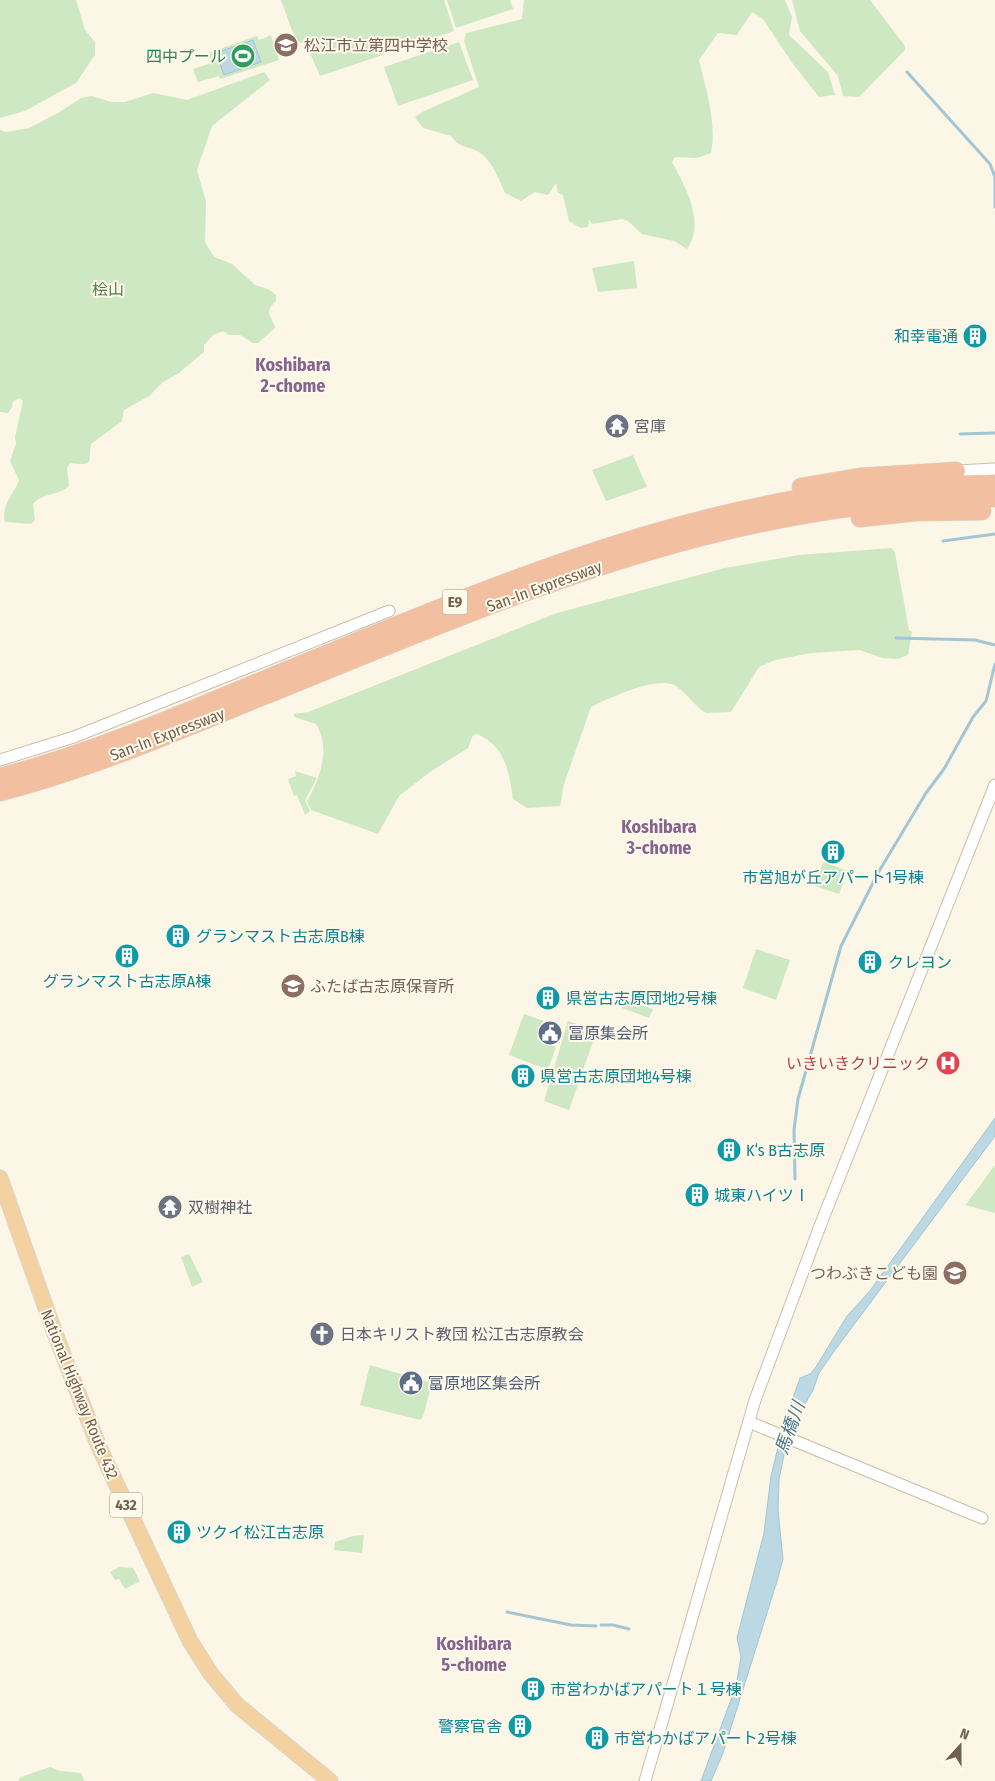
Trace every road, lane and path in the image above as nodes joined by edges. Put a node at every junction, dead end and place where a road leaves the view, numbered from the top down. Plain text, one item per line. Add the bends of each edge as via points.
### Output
1 (995, 470) edge
2 (956, 472) joint
3 (995, 484) edge
4 (925, 493) junction
5 (995, 498) edge
6 (989, 511) edge
7 (615, 545) junction
8 (548, 583) junction
9 (389, 611) dead end
10 (0, 760) edge
11 (0, 777) edge
12 (995, 785) edge
13 (0, 792) edge
14 (0, 1178) edge
15 (749, 1422) junction
16 (982, 1518) dead end
17 (330, 1781) edge
18 (645, 1781) edge

1 - 2 street
2 - 7 highway via 860,477 778,492 700,513
3 - 4 highway, San-In Expressway / E9
4 - 5 highway, San-In Expressway / E9
4 - 7 highway, San-In Expressway / E9 via 822,495 759,506
4 - 8 highway, San-In Expressway / E9 via 762,521 648,551
6 - 8 highway via 916,512 816,524 748,536
7 - 11 highway, San-In Expressway / E9 via 454,602 135,732
8 - 13 highway, San-In Expressway / E9 via 72,771
9 - 10 street via 74,737
12 - 15 street via 820,1226
14 - 17 highway, National Highway Route 432 / 432 via 99,1447 190,1641 211,1674 237,1705
15 - 16 street
15 - 18 street

